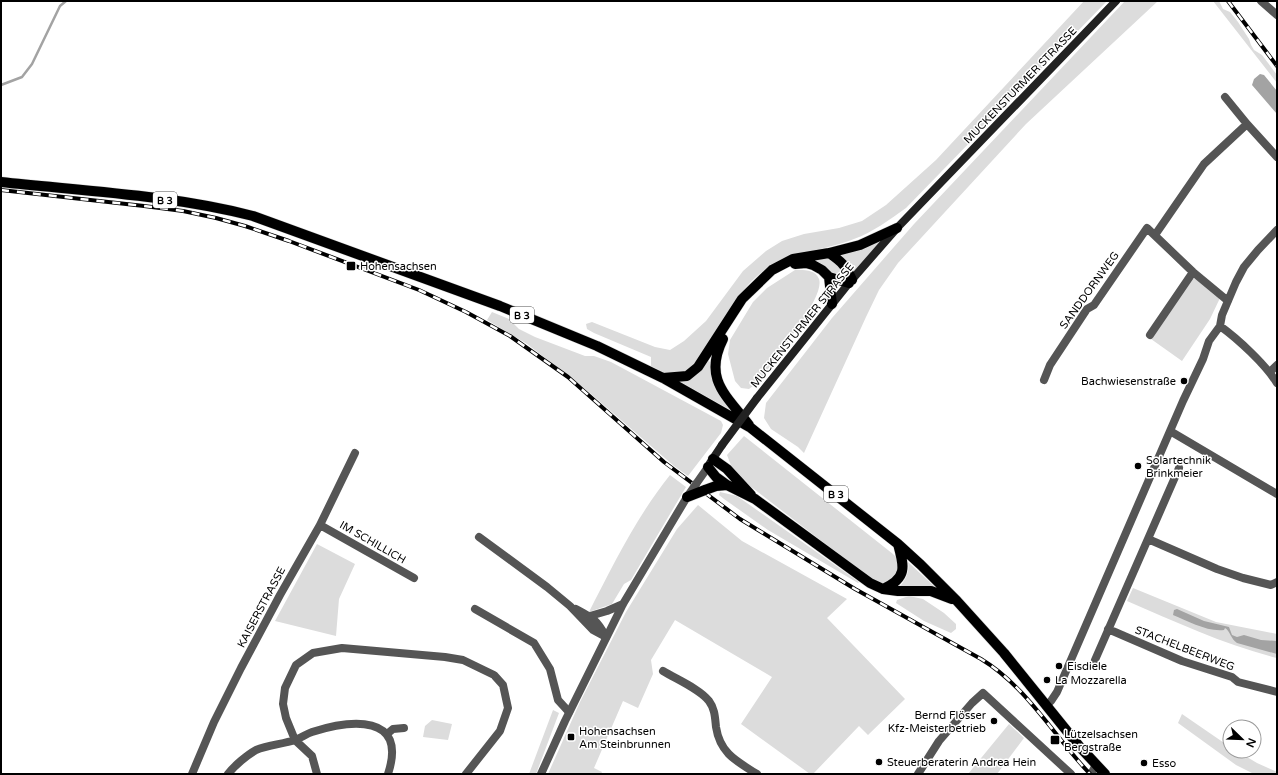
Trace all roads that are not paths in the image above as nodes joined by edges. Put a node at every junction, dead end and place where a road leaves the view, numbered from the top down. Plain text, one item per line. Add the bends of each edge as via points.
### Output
1 (1116, 1) edge
2 (1261, 1) edge
3 (1277, 15) edge
4 (1225, 97) dead end
5 (1247, 124) junction
6 (1277, 157) edge
7 (1, 182) edge
8 (897, 228) junction
9 (1277, 230) edge
10 (1155, 235) junction
11 (829, 253) junction
12 (1193, 272) junction
13 (829, 277) junction
14 (851, 282) junction
15 (1228, 301) junction
16 (832, 304) junction
17 (1220, 326) junction
18 (1150, 335) dead end
19 (1277, 365) edge
20 (1270, 372) junction
21 (663, 378) junction
22 (1044, 380) dead end
23 (1277, 383) edge
24 (751, 428) junction
25 (1170, 431) junction
26 (355, 453) dead end
27 (710, 463) junction
28 (1179, 468) dead end
29 (727, 485) junction
30 (1277, 494) edge
31 (687, 497) junction
32 (755, 499) junction
33 (320, 525) junction
34 (478, 537) dead end
35 (1148, 538) junction
36 (898, 544) junction
37 (414, 578) dead end
38 (1277, 582) edge
39 (883, 588) junction
40 (957, 601) junction
41 (623, 604) junction
42 (570, 606) junction
43 (475, 609) dead end
44 (590, 616) junction
45 (1108, 629) junction
46 (606, 636) junction
47 (1095, 660) dead end
48 (663, 671) dead end
49 (1277, 692) edge
50 (1046, 706) junction
51 (569, 712) junction
52 (404, 728) dead end
53 (387, 734) junction
54 (295, 740) junction
55 (1097, 771) edge
56 (192, 774) edge
57 (228, 774) edge
58 (317, 774) edge
59 (388, 774) edge
60 (466, 774) edge
61 (541, 774) edge
62 (757, 774) edge
63 (918, 774) edge
64 (1071, 774) edge

1 - 8 main road, MUCKENSTURMER STRASSE
2 - 3 street
4 - 5 street
5 - 6 street
5 - 10 street via 1204,164
7 - 21 main road, B 3 via 157,198 220,207 253,216 500,306 597,346
8 - 11 main road via 860,245
8 - 14 main road, MUCKENSTURMER STRASSE
9 - 15 street via 1244,267
10 - 12 street
10 - 22 street, SANDDORNWEG via 1147,228 1094,305 1087,309 1050,364
11 - 14 main road via 841,261
11 - 21 main road via 793,259 772,270 742,299 698,367 687,376
12 - 15 street
12 - 18 street
13 - 14 main road
13 - 16 main road
13 - 24 main road via 822,270 806,263 782,269 755,291 725,335 716,355 715,372 725,396
14 - 16 main road, MUCKENSTURMER STRASSE
15 - 17 street
16 - 27 main road, MUCKENSTURMER STRASSE, bridge via 757,398
17 - 20 street
17 - 25 street via 1209,341
19 - 20 street
20 - 23 street
21 - 24 main road, B 3
24 - 36 main road, B 3
25 - 30 street
25 - 50 street via 1057,692
26 - 33 street, KAISERSTRASSE
27 - 29 main road via 716,477
27 - 31 street, MUCKENSTURMER STRASSE, bridge
27 - 32 main road via 727,469
28 - 35 street
29 - 31 main road, bridge via 716,486
29 - 32 main road
31 - 41 street, MUCKENSTURMER STRASSE
32 - 39 main road via 857,575 870,584
33 - 37 street, IM SCHILLICH
33 - 56 street, KAISERSTRASSE via 238,675
34 - 42 street
35 - 38 street via 1217,569 1271,585
35 - 45 street
36 - 39 main road via 903,570 898,580
36 - 40 main road, B 3
39 - 40 main road via 898,591 931,591
40 - 50 main road, B 3 via 1004,653
41 - 44 street
41 - 46 street, MUCKENSTURMER STRASSE
42 - 44 street
42 - 46 street via 593,630
43 - 51 street via 534,643 550,668 558,700
44 - 46 street via 599,623
45 - 47 street
45 - 49 street, STACHELBEERWEG via 1182,661 1232,677 1238,682
46 - 51 street, MUCKENSTURMER STRASSE
48 - 62 street via 702,693 709,700 722,747
50 - 55 main road, B 3
51 - 61 street, MUCKENSTURMER STRASSE
52 - 53 street via 393,729
53 - 54 street via 369,724 356,724 311,732
53 - 59 street via 392,750
54 - 57 street via 256,750
54 - 58 street via 312,756
54 - 60 street via 283,704 284,688 296,665 313,653 342,648 457,658 494,675 503,685 508,708 500,731
63 - 64 street via 939,741 983,693

